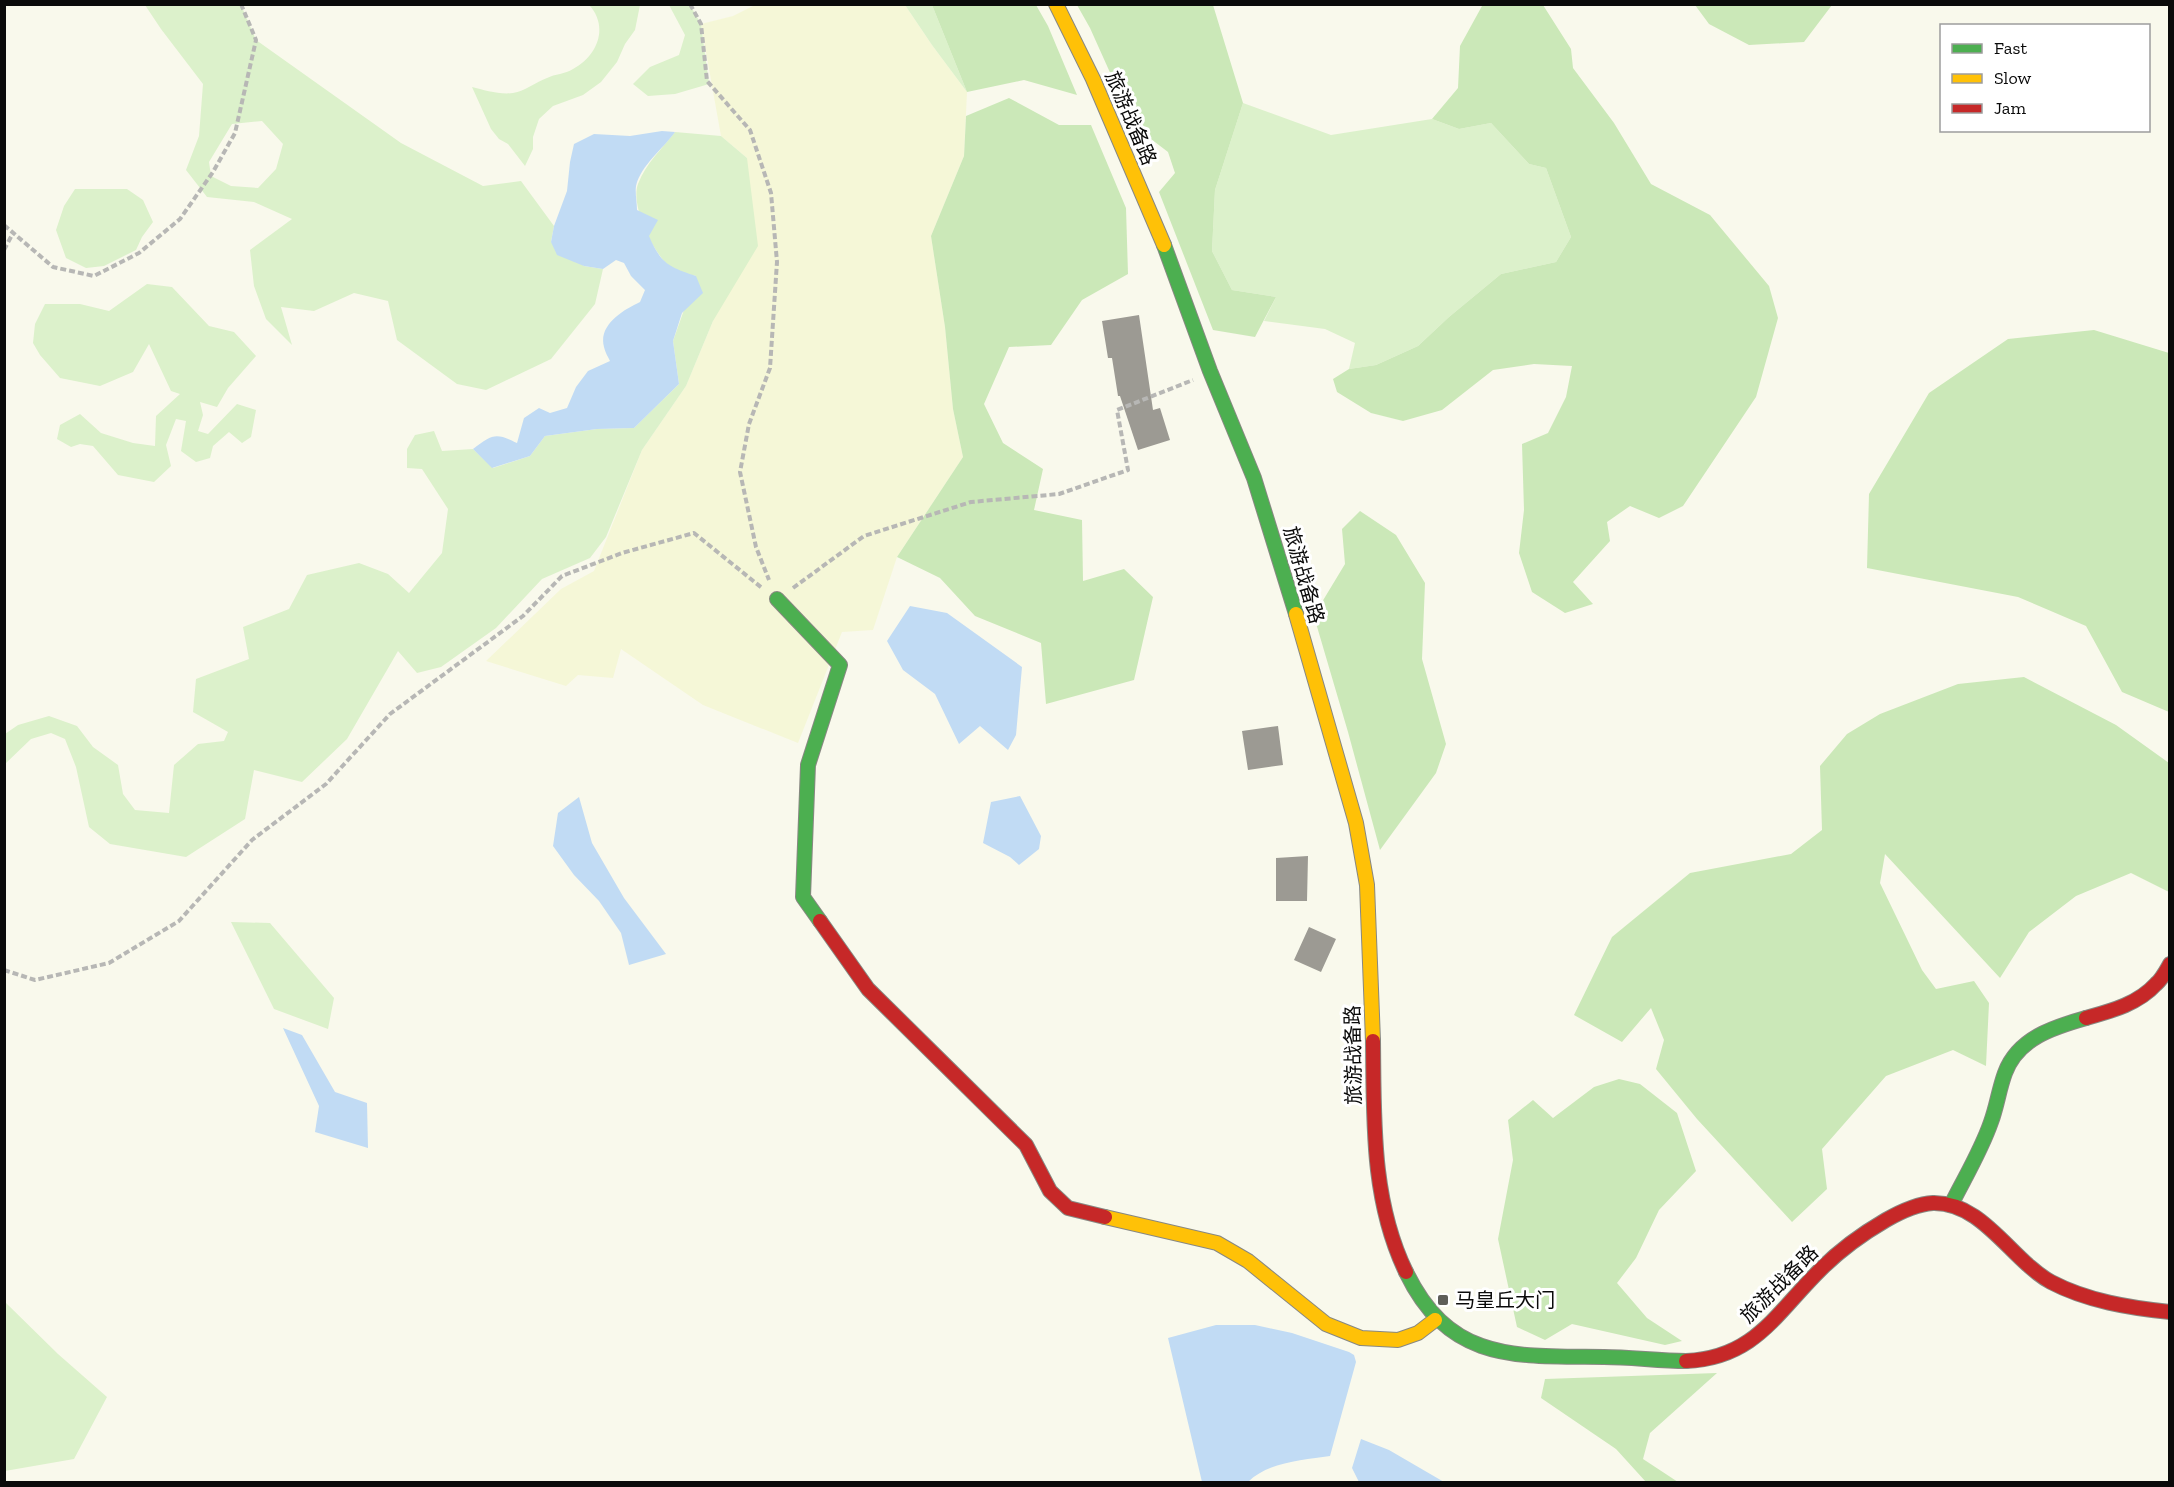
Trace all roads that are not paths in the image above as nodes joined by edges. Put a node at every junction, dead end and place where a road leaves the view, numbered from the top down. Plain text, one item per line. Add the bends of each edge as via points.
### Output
1 (1056, 4) edge
2 (777, 599) road end
3 (2169, 964) edge
4 (1951, 1205) junction
5 (2169, 1312) edge
6 (1435, 1320) junction

1 - 6 street, 旅游战备路 via 1073,34 1145,199 1260,496 1360,841 1372,996 1374,1153 1399,1256 1415,1292
2 - 6 street via 840,665 808,765 803,897 868,989 1026,1145 1050,1191 1068,1208 1217,1243 1248,1261 1326,1324 1361,1338 1398,1340 1418,1333
3 - 4 street via 2156,984 2139,998 2044,1032 2015,1054 1990,1125
4 - 5 street via 1972,1216 2052,1283 2119,1305
4 - 6 street, 旅游战备路 via 1917,1206 1868,1231 1825,1265 1760,1333 1743,1346 1708,1359 1520,1356 1490,1350

